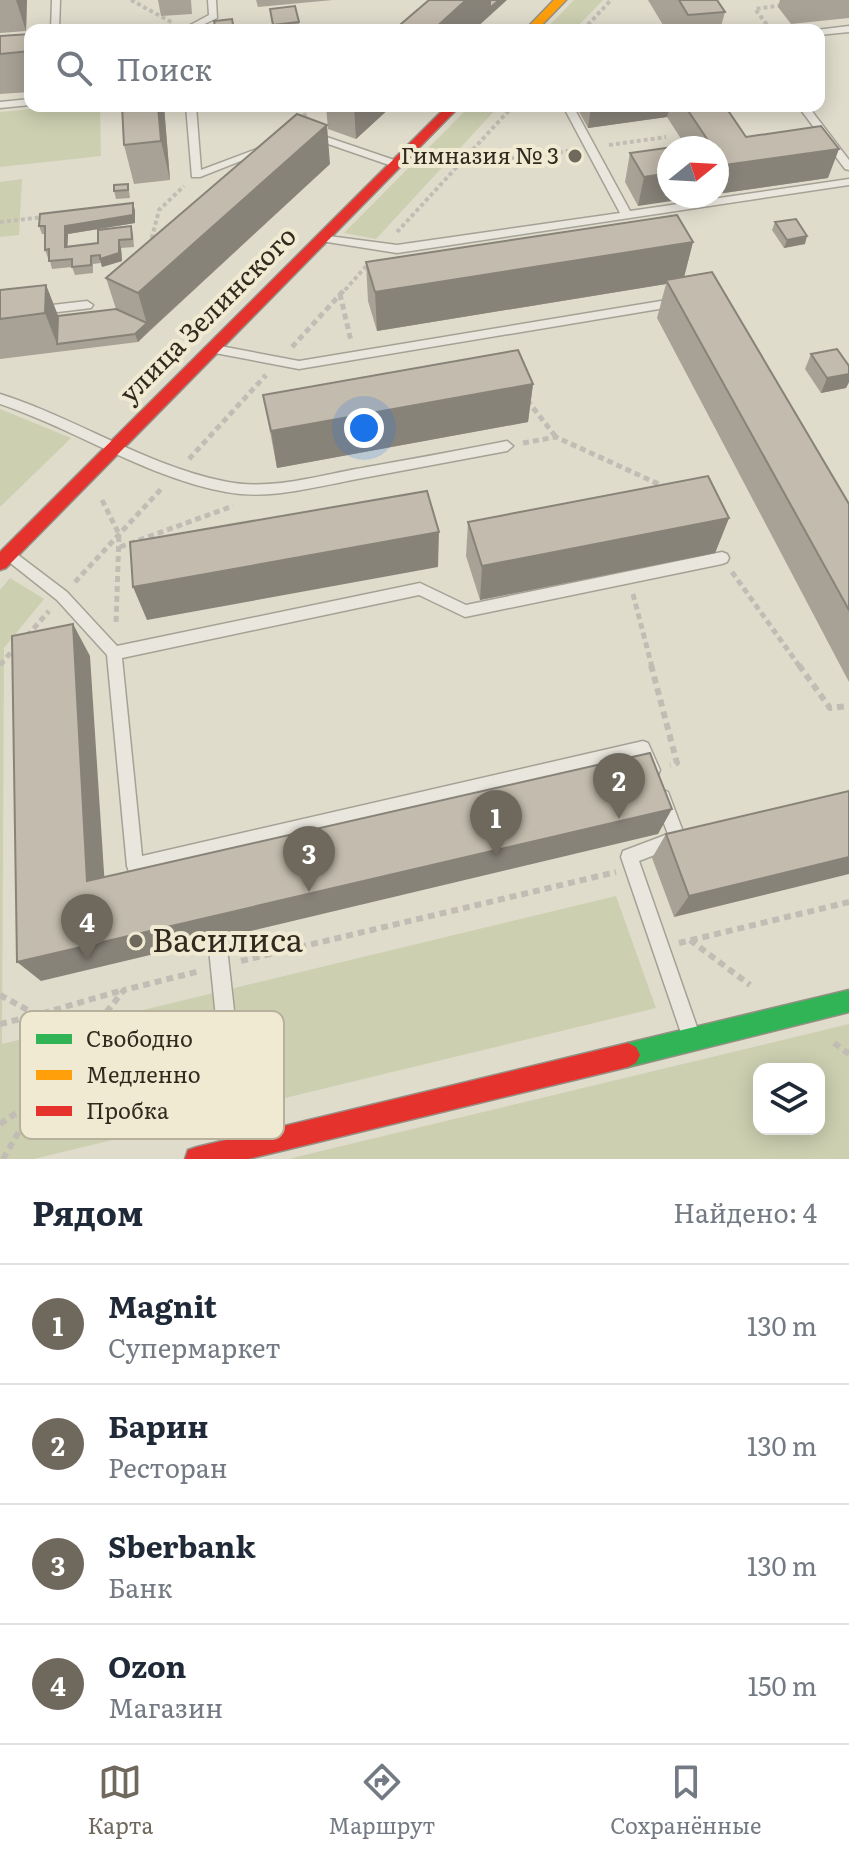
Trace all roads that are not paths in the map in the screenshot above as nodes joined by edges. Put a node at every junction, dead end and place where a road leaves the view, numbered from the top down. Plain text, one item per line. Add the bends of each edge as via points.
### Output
1 (56, 0) edge
2 (212, 0) edge
3 (560, 0) edge
4 (696, 0) edge
5 (55, 24) edge
6 (197, 24) edge
7 (537, 24) edge
8 (712, 24) edge
9 (849, 29) edge
10 (825, 31) edge
11 (24, 103) edge
12 (0, 105) edge
13 (191, 112) edge
14 (448, 112) edge
15 (571, 112) edge
16 (808, 112) edge
17 (295, 139) edge
18 (281, 144) edge
19 (396, 164) junction
20 (849, 167) edge
21 (849, 182) edge
22 (627, 215) junction
23 (321, 238) junction
24 (699, 298) edge
25 (87, 305) dead end
26 (0, 315) edge
27 (210, 349) junction
28 (0, 399) edge
29 (507, 446) dead end
30 (113, 447) junction
31 (4, 558) edge
32 (722, 558) dead end
33 (114, 653) junction
34 (217, 939) edge
35 (849, 1001) edge
36 (225, 1011) edge
37 (692, 1039) junction
38 (284, 1138) edge
39 (238, 1139) edge
40 (280, 1139) edge
41 (239, 1149) junction
42 (197, 1159) edge

1 - 5 lane
2 - 6 lane via 214,16
3 - 7 street
4 - 8 lane
9 - 10 lane
11 - 12 lane
13 - 18 lane via 196,175
14 - 19 street, улица Зелинского
15 - 22 lane
16 - 20 lane
17 - 19 lane via 309,134
19 - 23 street, улица Зелинского
21 - 22 lane
22 - 23 lane via 397,249
23 - 27 street, улица Зелинского
24 - 27 lane via 299,365
25 - 26 lane
27 - 30 street, улица Зелинского
28 - 30 lane
29 - 30 lane via 250,490 220,486
30 - 31 street, улица Зелинского
31 - 33 lane via 62,596
32 - 33 lane via 465,611 420,589
33 - 37 lane via 135,866 208,857 643,748 684,836 629,857
34 - 36 lane
35 - 37 street
37 - 38 street
39 - 41 lane
40 - 41 street
41 - 42 street

